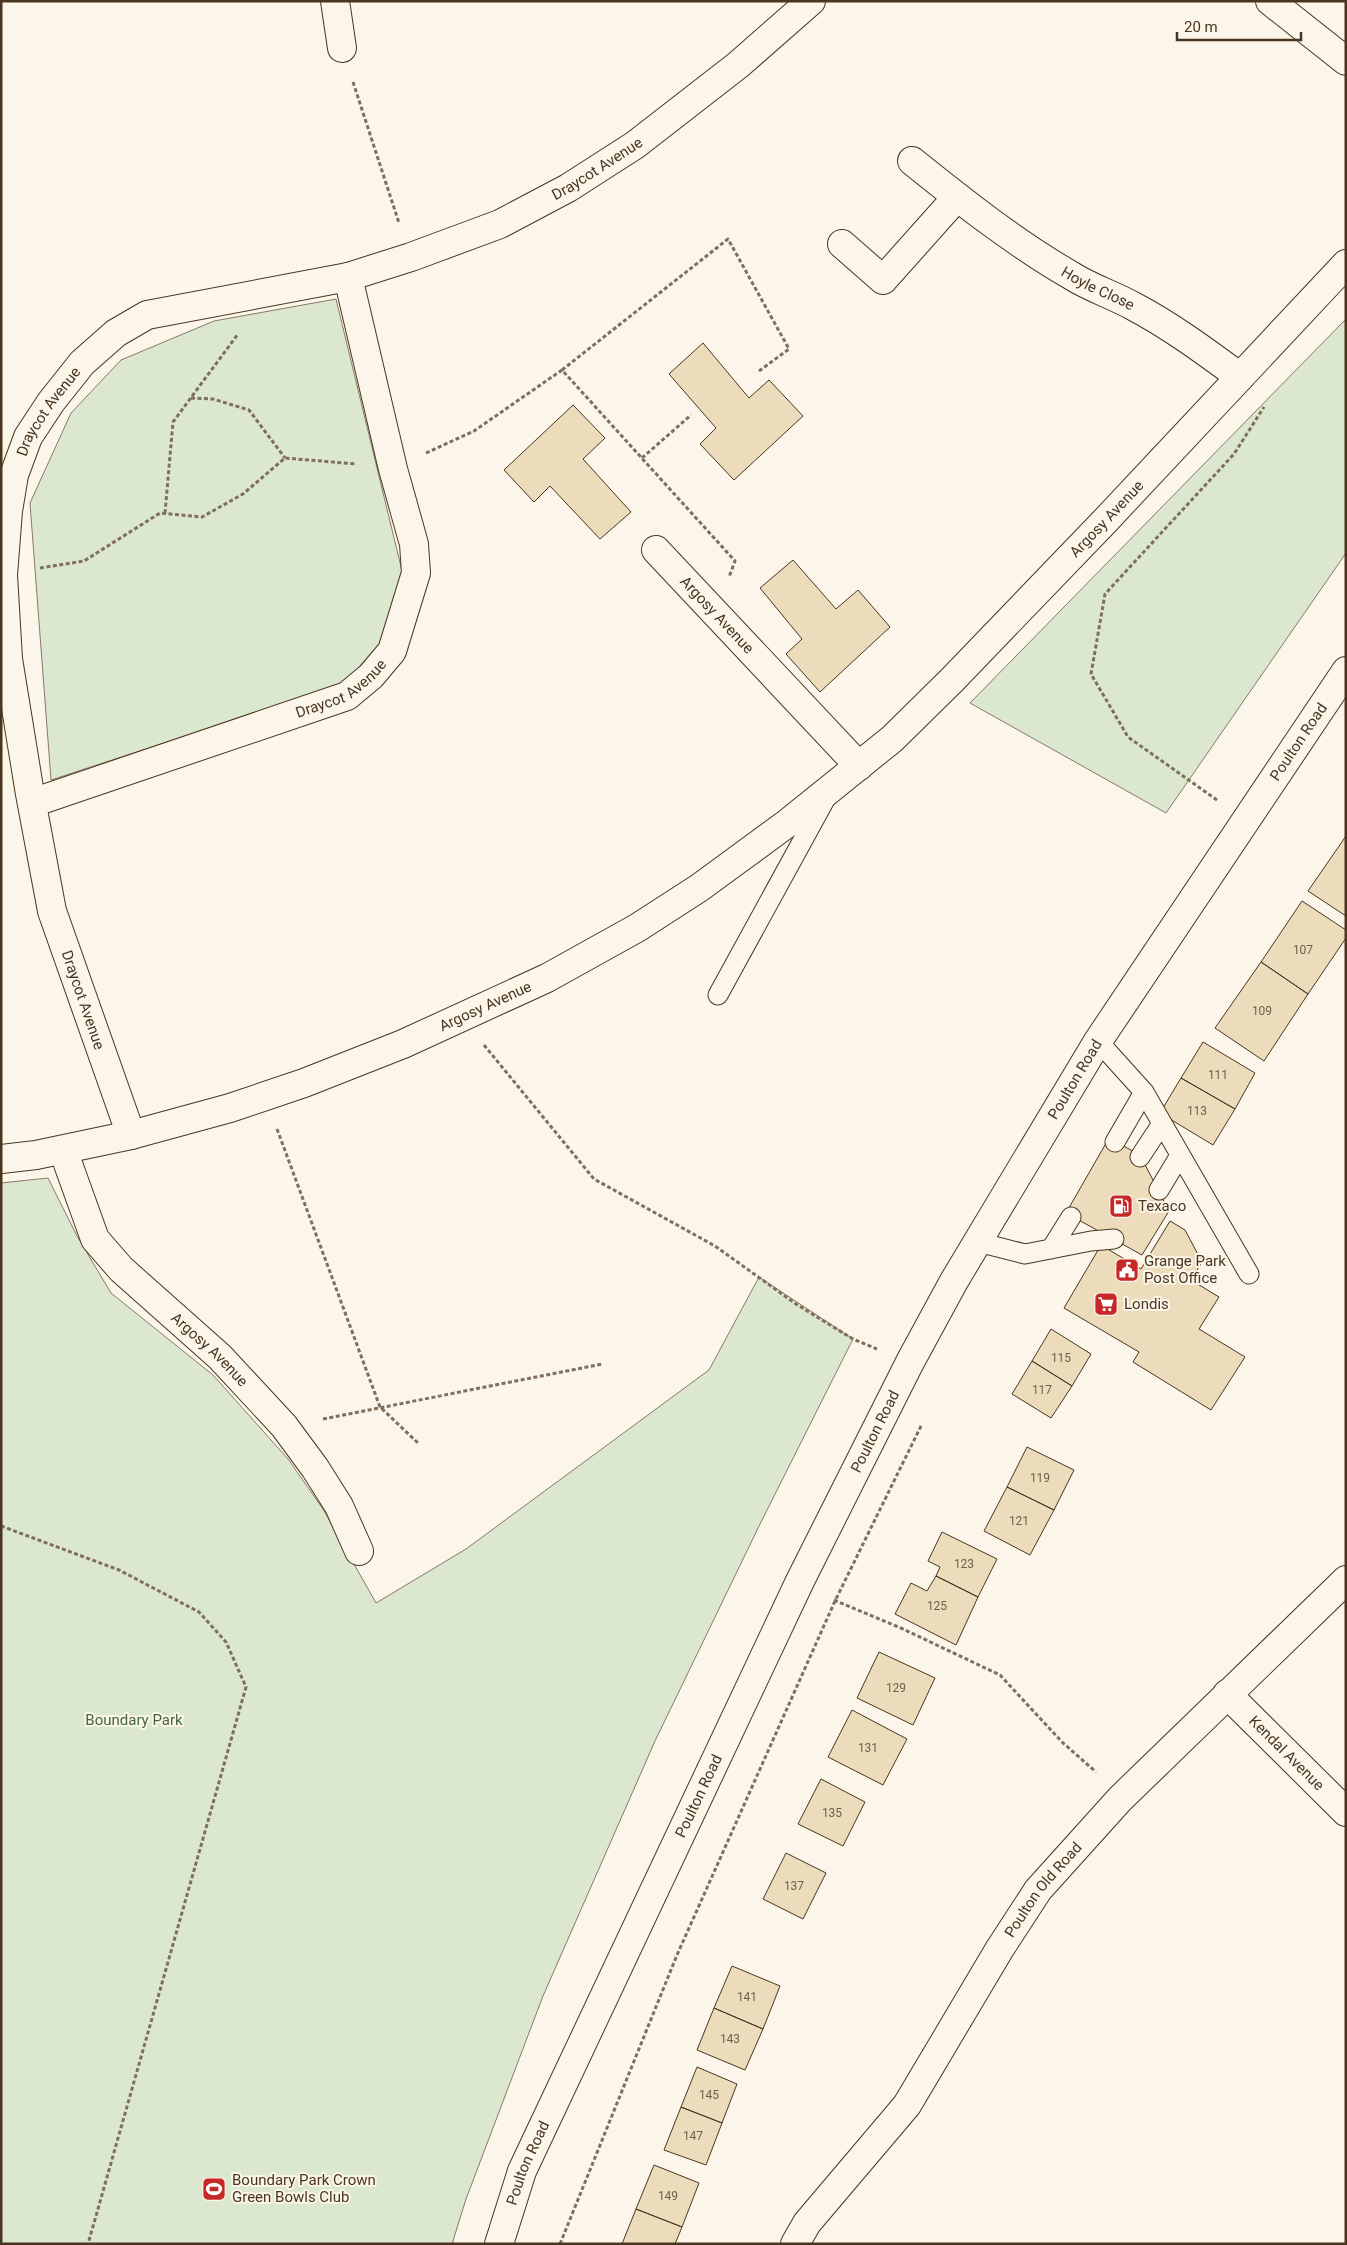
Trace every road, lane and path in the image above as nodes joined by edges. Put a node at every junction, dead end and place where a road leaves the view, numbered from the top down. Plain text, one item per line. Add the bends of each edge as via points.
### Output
1 (334, 1) edge
2 (811, 1) edge
3 (1270, 1) edge
4 (342, 48) joint
5 (1346, 61) edge
6 (912, 161) dead end
7 (957, 197) junction
8 (842, 244) dead end
9 (411, 257) junction
10 (1346, 264) edge
11 (348, 277) junction
12 (272, 290) junction
13 (562, 370) junction
14 (759, 371) dead end
15 (1240, 377) junction
16 (190, 398) junction
17 (691, 415) dead end
18 (285, 458) junction
19 (642, 458) junction
20 (393, 469) junction
21 (165, 514) junction
22 (656, 550) dead end
23 (2, 574) junction
24 (717, 615) junction
25 (1346, 671) edge
26 (859, 766) junction
27 (833, 786) junction
28 (32, 803) junction
29 (1246, 820) junction
30 (718, 995) dead end
31 (462, 1017) junction
32 (1098, 1041) junction
33 (1144, 1092) junction
34 (265, 1096) junction
35 (1161, 1125) junction
36 (131, 1135) junction
37 (1115, 1142) dead end
38 (63, 1150) junction
39 (1140, 1157) dead end
40 (1179, 1157) junction
41 (1, 1159) edge
42 (1159, 1190) dead end
43 (1071, 1217) dead end
44 (1101, 1237) dead end
45 (978, 1242) junction
46 (1051, 1249) junction
47 (1249, 1274) dead end
48 (910, 1362) junction
49 (602, 1364) dead end
50 (380, 1407) junction
51 (923, 1422) dead end
52 (284, 1426) junction
53 (418, 1443) dead end
54 (1, 1526) edge
55 (359, 1551) dead end
56 (1346, 1580) edge
57 (800, 1581) junction
58 (835, 1600) junction
59 (1227, 1694) junction
60 (1120, 1799) junction
61 (1346, 1812) edge
62 (88, 2244) edge
63 (499, 2244) edge
64 (560, 2244) edge
65 (795, 2244) edge

1 - 4 street
2 - 9 street, Draycot Avenue via 694,100 568,188 500,224
3 - 5 street
4 - 9 path
6 - 7 street, Hoyle Close
7 - 8 street via 883,280
7 - 15 street, Hoyle Close via 1074,278 1133,306 1188,339
9 - 11 street, Draycot Avenue
10 - 15 street, Argosy Avenue
11 - 12 street, Draycot Avenue
11 - 20 street, Draycot Avenue
12 - 16 path
12 - 23 street, Draycot Avenue via 147,315 116,333 82,363 28,437 14,475
13 - 14 path via 728,239 790,349
13 - 19 path
13 - 20 path via 474,431
15 - 26 street, Argosy Avenue via 952,680 892,739
15 - 29 path via 1267,402 1234,454 1105,594 1091,674 1128,738
16 - 18 path via 213,399 249,410
16 - 21 path via 173,422
17 - 19 path
18 - 20 path
18 - 21 path via 243,494 202,517
19 - 24 path via 734,561
20 - 28 street, Draycot Avenue via 414,544 416,573 392,651 371,676 347,696
21 - 23 path via 160,513 84,561
22 - 24 street, Argosy Avenue
23 - 28 street, Draycot Avenue via 8,659
24 - 26 street, Argosy Avenue
25 - 29 street, Poulton Road
26 - 27 street, Argosy Avenue
27 - 30 lane
27 - 31 street, Argosy Avenue via 699,888 637,928 547,978
28 - 36 street, Draycot Avenue via 52,911
29 - 32 street, Poulton Road
31 - 34 street, Argosy Avenue via 403,1044
31 - 48 path via 594,1179 715,1246 796,1304 853,1339
32 - 33 lane
32 - 45 street, Poulton Road
33 - 35 lane
33 - 37 lane
34 - 36 street, Argosy Avenue
34 - 50 path
35 - 39 lane
35 - 40 lane
36 - 38 street, Argosy Avenue
38 - 41 street, Argosy Avenue
38 - 52 street, Argosy Avenue via 95,1239 121,1269 220,1357
40 - 42 lane
40 - 47 lane
43 - 46 lane
44 - 46 lane
45 - 46 lane via 1025,1254
45 - 48 street, Poulton Road
48 - 57 street, Poulton Road
49 - 50 path
50 - 52 path
50 - 53 path
51 - 58 path
52 - 55 street, Argosy Avenue via 339,1506
54 - 62 path via 119,1570 199,1612 226,1642 246,1687
56 - 59 street, Poulton Old Road
57 - 58 path
57 - 63 street, Poulton Road via 522,2171
58 - 60 path via 1000,1675
58 - 64 path via 677,1955
59 - 60 street, Poulton Old Road
59 - 61 street, Kendal Avenue
60 - 65 street, Poulton Old Road via 1038,1890 907,2105 807,2223

